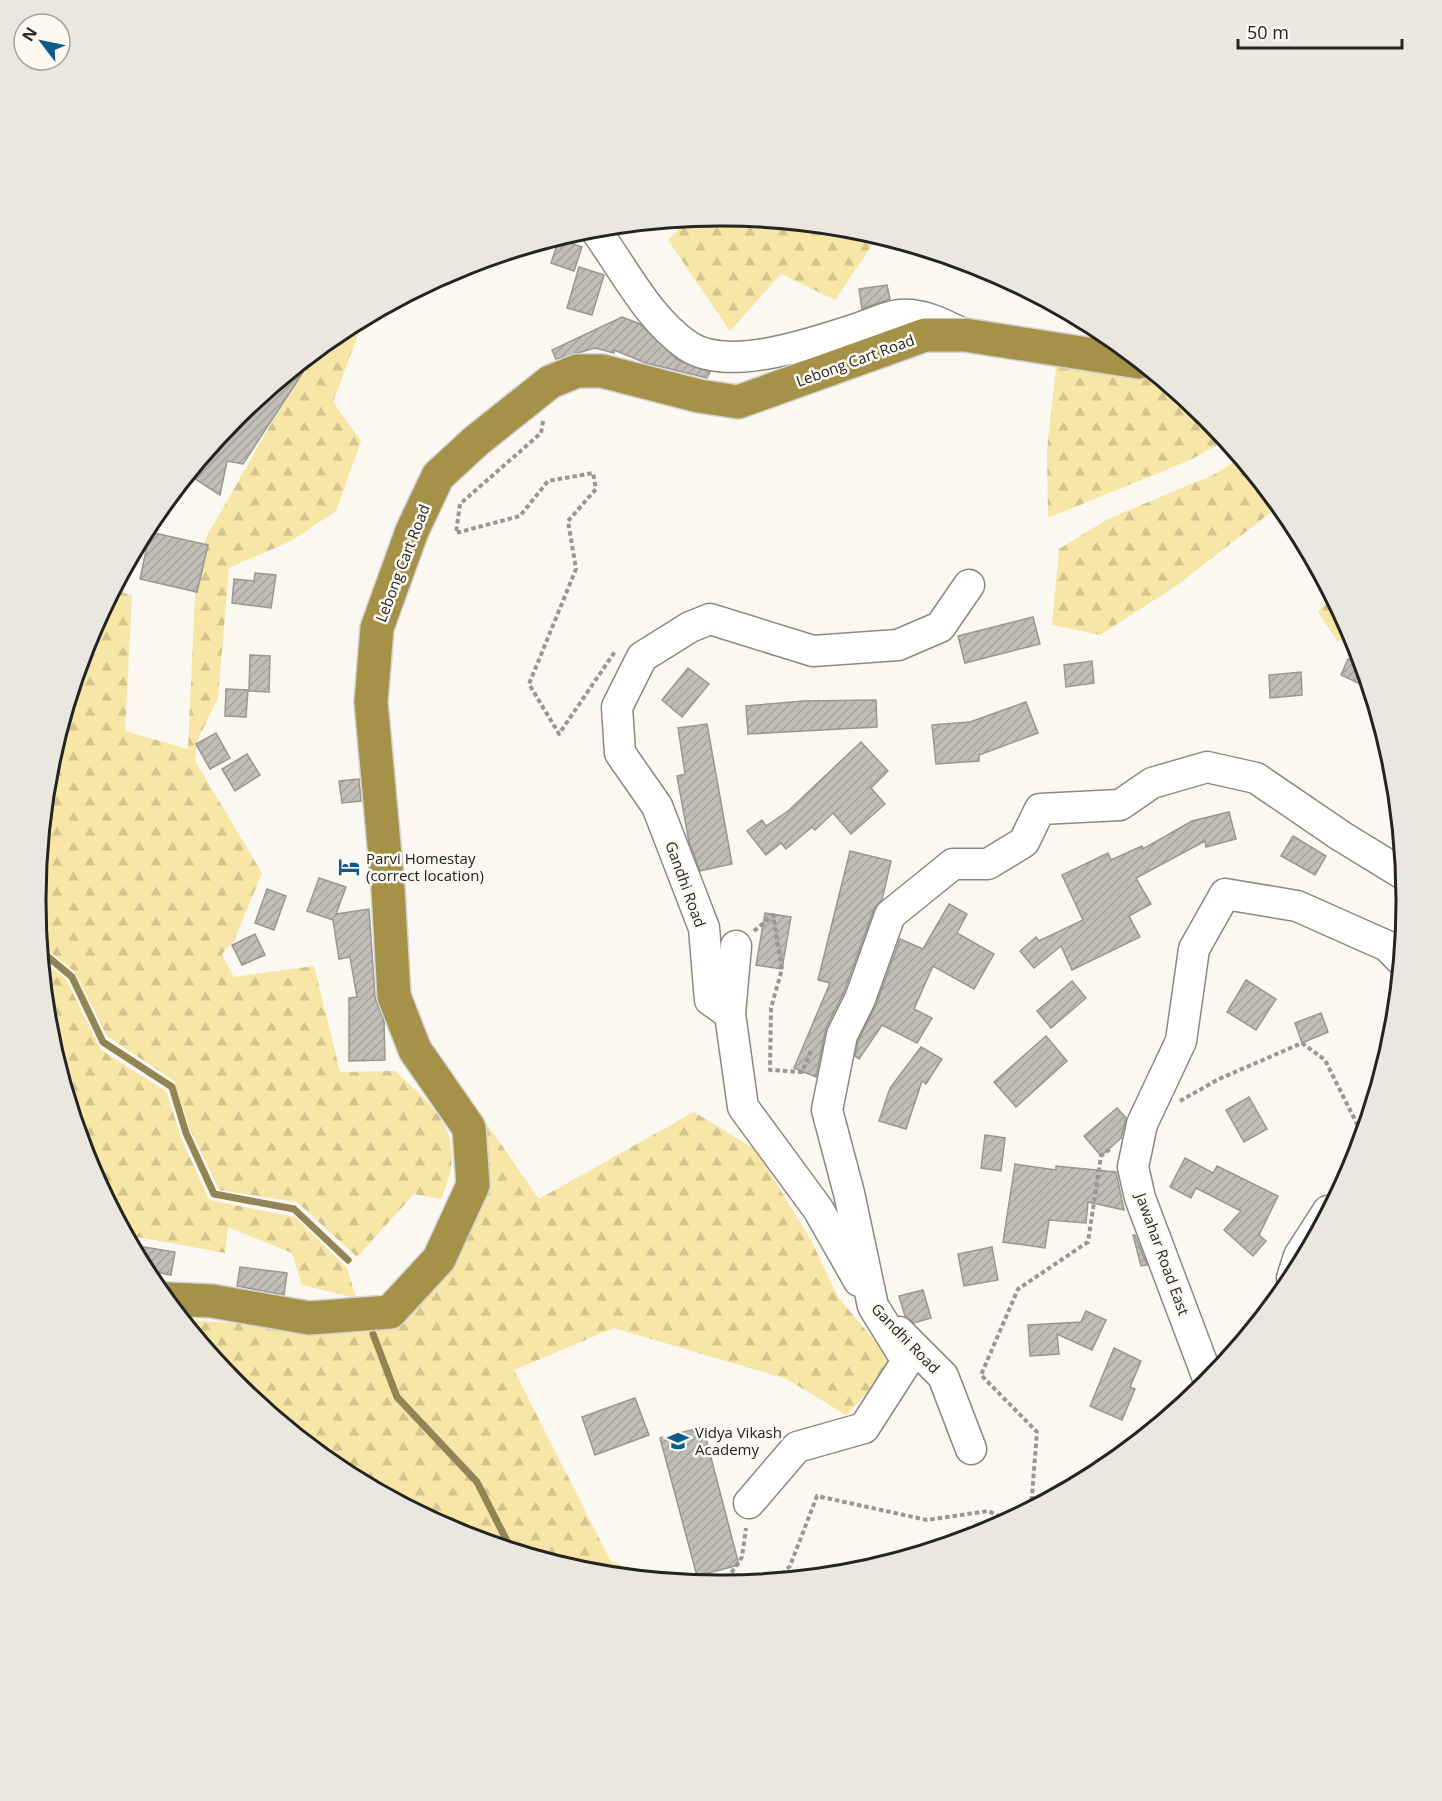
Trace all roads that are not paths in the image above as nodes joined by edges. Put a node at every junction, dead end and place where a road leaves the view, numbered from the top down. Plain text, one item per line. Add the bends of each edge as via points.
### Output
1 (600, 237) edge
2 (965, 334) junction
3 (1124, 360) edge
4 (969, 585) dead end
5 (1395, 869) edge
6 (736, 946) dead end
7 (1393, 952) edge
8 (730, 1014) junction
9 (178, 1300) edge
10 (873, 1306) junction
11 (1205, 1370) edge
12 (971, 1449) dead end
13 (749, 1503) road end

1 - 2 street via 647,305 702,355 723,358 815,342 900,315 933,319
2 - 3 highway, Lebong Cart Road
2 - 9 highway, Lebong Cart Road via 925,335 738,402 699,396 602,370 577,371 550,382 438,476 412,531 377,628 371,702 394,996 415,1050 469,1128 473,1185 439,1259 390,1312 309,1318 212,1301
4 - 8 street, Gandhi Road via 940,627 898,645 813,651 710,620 690,627 642,657 617,707 620,753 657,806 704,928 710,1000
5 - 10 street via 1256,778 1207,767 1152,783 1120,805 1041,809 1024,842 988,864 953,864 890,915 860,999 842,1035 827,1110
6 - 8 street
7 - 11 street, Jawahar Road East via 1297,906 1225,894 1194,949 1181,1041 1142,1124 1134,1167 1140,1198
8 - 10 street, Gandhi Road via 743,1107 818,1209
10 - 12 street, Gandhi Road via 943,1376
10 - 13 street via 907,1362 864,1428 797,1447

